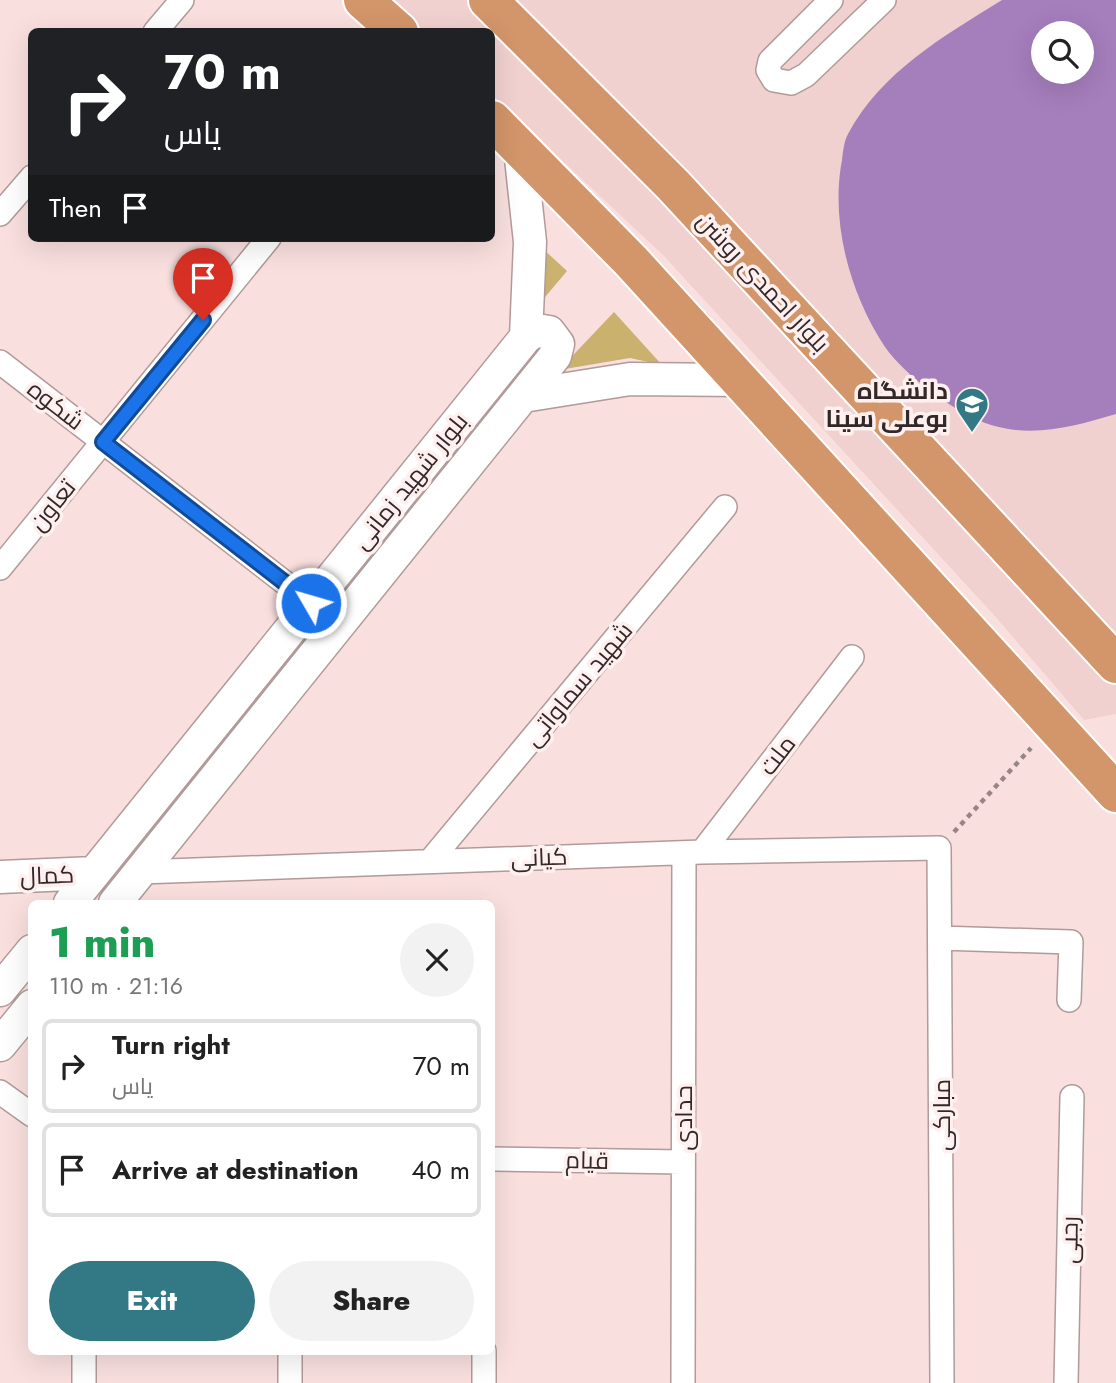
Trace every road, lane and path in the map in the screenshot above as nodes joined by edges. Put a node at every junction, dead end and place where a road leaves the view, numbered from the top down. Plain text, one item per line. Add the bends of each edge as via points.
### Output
1 (182, 0) edge
2 (363, 0) edge
3 (488, 0) edge
4 (831, 0) edge
5 (884, 0) edge
6 (158, 28) edge
7 (394, 28) edge
8 (495, 123) edge
9 (520, 149) junction
10 (28, 182) edge
11 (0, 214) edge
12 (266, 242) edge
13 (526, 337) junction
14 (0, 362) edge
15 (740, 380) junction
16 (523, 396) junction
17 (103, 442) junction
18 (725, 507) dead end
19 (0, 568) edge
20 (311, 603) junction
21 (1081, 627) junction
22 (1116, 646) edge
23 (852, 657) dead end
24 (1116, 664) edge
25 (1053, 724) junction
26 (1116, 793) edge
27 (939, 848) junction
28 (693, 852) junction
29 (430, 861) junction
30 (140, 872) junction
31 (94, 873) junction
32 (0, 877) edge
33 (72, 900) edge
34 (117, 900) edge
35 (940, 939) junction
36 (28, 956) edge
37 (0, 990) edge
38 (1069, 1000) dead end
39 (28, 1011) edge
40 (0, 1045) edge
41 (0, 1092) edge
42 (1072, 1097) dead end
43 (28, 1112) edge
44 (495, 1159) edge
45 (683, 1161) junction
46 (84, 1355) edge
47 (290, 1355) edge
48 (484, 1355) edge
49 (84, 1383) edge
50 (290, 1383) edge
51 (484, 1383) edge
52 (683, 1383) edge
53 (942, 1383) edge
54 (1066, 1383) edge

1 - 6 street
2 - 7 highway
3 - 21 highway, بلوار احمدی روشن via 673,185
4 - 5 street via 770,61 768,70 774,80 791,83 806,75
8 - 9 highway
9 - 13 main road via 530,242
9 - 15 highway
10 - 11 street
12 - 17 street, تعاون
13 - 16 main road, بلوار شهید زمانی via 537,330 549,332 558,344 555,356
13 - 20 main road, بلوار شهید زمانی
14 - 17 street, شکوه
15 - 16 main road via 631,379
15 - 25 highway
16 - 30 main road, بلوار شهید زمانی
17 - 19 street, تعاون
17 - 20 street, شکوه
18 - 29 street, شهید سماواتی
20 - 31 main road, بلوار شهید زمانی
21 - 22 main road
21 - 24 highway, بلوار احمدی روشن
23 - 28 street, ملت
25 - 26 highway
25 - 27 path
27 - 28 street, کیانی
27 - 35 street, مبارکی
28 - 29 street, کیانی
28 - 45 street, حدادی
29 - 30 street, کیانی
30 - 34 main road, بلوار شهید زمانی
31 - 32 main road, کمال
31 - 33 main road, بلوار شهید زمانی
35 - 38 street via 1071,942
35 - 53 street, مبارکی
36 - 37 main road
39 - 40 main road
41 - 43 street
42 - 54 street, رجبی
44 - 45 street, قیام
45 - 52 street, حدادی
46 - 49 street
47 - 50 street
48 - 51 street

